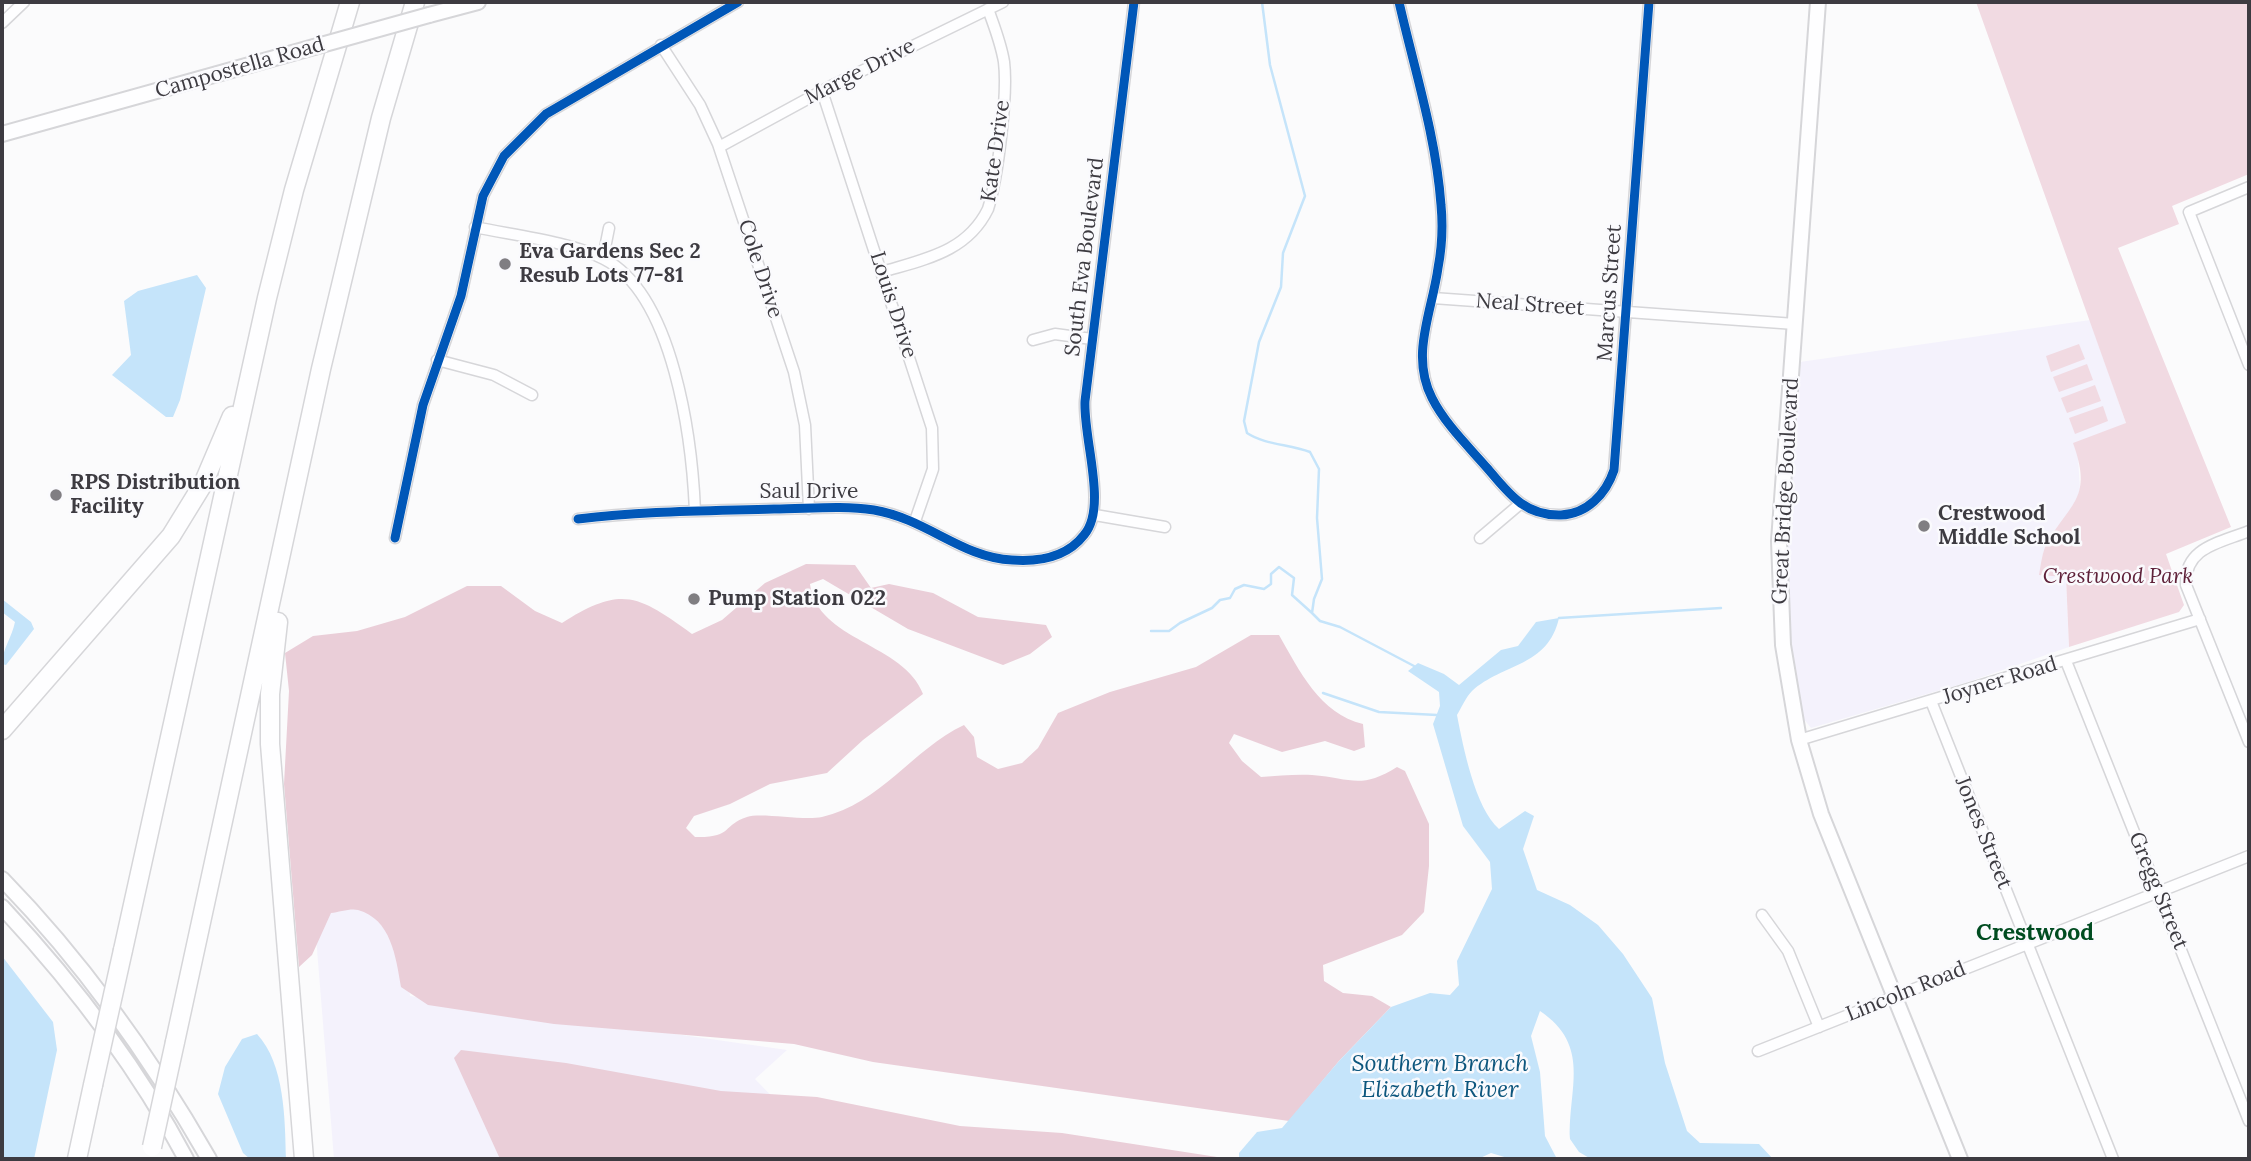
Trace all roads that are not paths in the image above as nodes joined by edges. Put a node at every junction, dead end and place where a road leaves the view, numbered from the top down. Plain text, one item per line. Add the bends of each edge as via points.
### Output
1 (24, 2) edge
2 (350, 2) edge
3 (415, 2) edge
4 (478, 2) edge
5 (737, 2) edge
6 (1003, 2) edge
7 (1134, 2) edge
8 (1399, 2) edge
9 (1649, 2) edge
10 (1818, 2) edge
11 (988, 9) junction
12 (2, 23) edge
13 (661, 45) junction
14 (822, 91) junction
15 (2, 134) edge
16 (719, 147) junction
17 (2249, 187) edge
18 (475, 227) junction
19 (610, 228) dead end
20 (603, 258) junction
21 (882, 272) junction
22 (1433, 298) junction
23 (1627, 312) junction
24 (1795, 324) junction
25 (1092, 339) junction
26 (1033, 340) dead end
27 (438, 360) junction
28 (2249, 365) edge
29 (321, 369) junction
30 (251, 370) junction
31 (532, 395) dead end
32 (1520, 504) junction
33 (809, 509) junction
34 (695, 511) junction
35 (1095, 515) junction
36 (578, 519) dead end
37 (915, 521) junction
38 (1165, 527) dead end
39 (2249, 531) edge
40 (395, 538) dead end
41 (1480, 538) dead end
42 (2200, 620) junction
43 (2066, 661) junction
44 (1930, 701) junction
45 (2, 730) edge
46 (1799, 740) junction
47 (2249, 742) edge
48 (2249, 856) edge
49 (2, 879) edge
50 (2158, 892) junction
51 (2, 907) edge
52 (1762, 915) dead end
53 (2028, 943) junction
54 (1895, 996) junction
55 (1819, 1027) junction
56 (1758, 1051) dead end
57 (2249, 1121) edge
58 (151, 1153) edge
59 (77, 1159) edge
60 (186, 1159) edge
61 (209, 1159) edge
62 (304, 1159) edge
63 (1960, 1159) edge
64 (2113, 1159) edge

1 - 12 street
2 - 30 highway via 295,190
3 - 29 highway via 381,118
4 - 15 main road, Campostella Road, bridge
5 - 13 street
6 - 11 street, Marge Drive
7 - 25 street, South Eva Boulevard
8 - 22 street via 1439,185 1442,229
9 - 23 street, Marcus Street
10 - 24 main road, Great Bridge Boulevard
11 - 14 street, Marge Drive
11 - 21 street, Kate Drive via 1005,73 988,209 959,245
13 - 16 street, Cole Drive via 700,105
13 - 18 street via 545,114 516,140 491,178
14 - 16 street, Marge Drive
14 - 21 street, Louis Drive
16 - 33 street, Cole Drive via 794,372 806,435
17 - 28 street via 2189,212
18 - 20 street
18 - 27 street via 461,296
19 - 20 street
20 - 34 street via 632,279 651,307 688,424
21 - 37 street, Louis Drive via 932,428 933,469
22 - 23 street, Neal Street
22 - 32 street via 1422,343 1431,396
23 - 24 street, Neal Street
23 - 32 street, Marcus Street via 1612,478 1595,501 1572,513 1544,514
24 - 46 main road, Great Bridge Boulevard via 1779,591
25 - 26 street via 1055,334
25 - 35 street, South Eva Boulevard via 1084,419
27 - 31 street via 495,375
27 - 40 street via 423,405
29 - 58 highway, bridge
29 - 62 highway via 279,613 269,717
30 - 45 highway via 203,484 171,536
30 - 59 highway, bridge
32 - 41 street
33 - 34 street, Saul Drive
33 - 37 street, Saul Drive via 872,510
34 - 36 street, Saul Drive
35 - 37 street, Saul Drive via 1076,544 1048,559 1027,561 978,553
35 - 38 street
39 - 42 street via 2190,560 2186,585
42 - 43 street, Joyner Road
42 - 47 street
43 - 44 street, Joyner Road
43 - 50 street, Gregg Street
44 - 46 street, Joyner Road
44 - 53 street, Jones Street
46 - 54 main road, Great Bridge Boulevard via 1821,814
48 - 50 street, Lincoln Road
49 - 61 main road via 68,951 144,1053
50 - 53 street, Lincoln Road
50 - 57 street, Gregg Street
51 - 60 main road via 118,1051
52 - 55 street via 1788,951
53 - 54 street, Lincoln Road
53 - 64 street, Jones Street
54 - 55 street, Lincoln Road
54 - 63 main road, Great Bridge Boulevard
55 - 56 street, Lincoln Road

